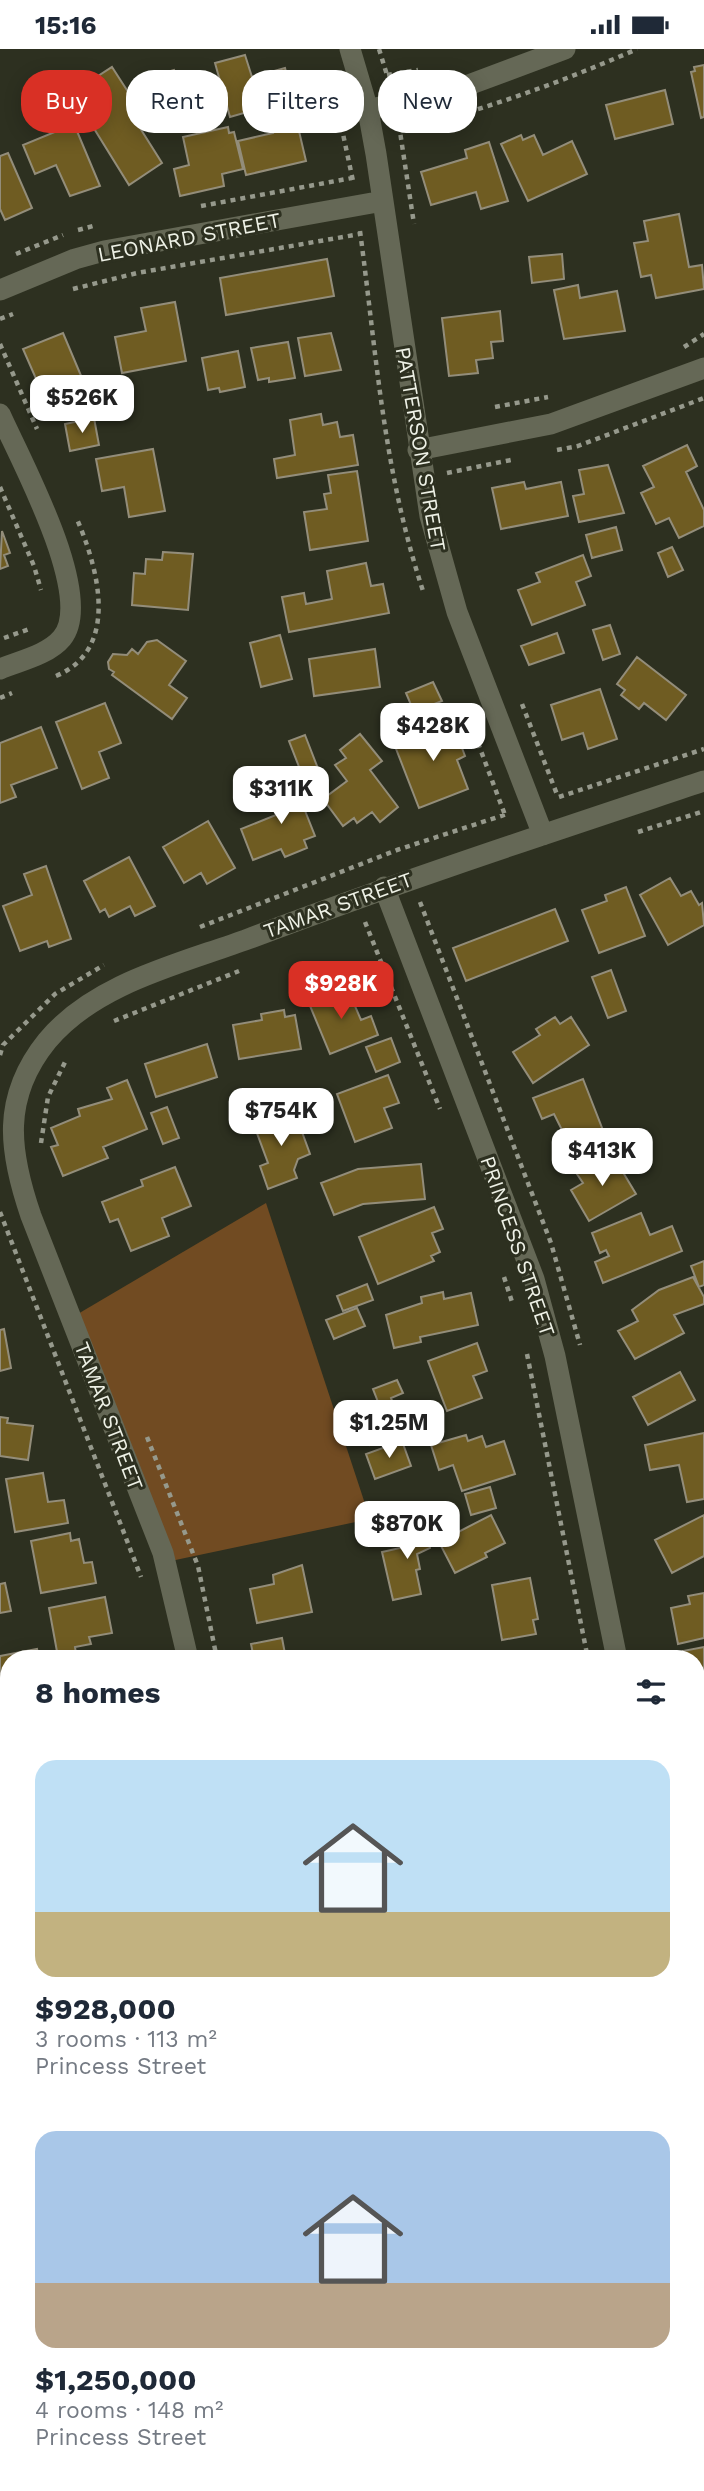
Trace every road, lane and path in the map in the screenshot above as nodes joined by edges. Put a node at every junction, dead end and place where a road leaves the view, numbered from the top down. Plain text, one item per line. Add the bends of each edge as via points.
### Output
1 (350, 49) edge
2 (379, 49) edge
3 (565, 49) edge
4 (428, 68) dead end
5 (368, 110) junction
6 (342, 133) edge
7 (352, 178) dead end
8 (383, 201) junction
9 (360, 234) dead end
10 (0, 290) edge
11 (64, 293) dead end
12 (26, 309) dead end
13 (0, 319) edge
14 (704, 334) edge
15 (676, 350) dead end
16 (704, 368) edge
17 (557, 395) dead end
18 (491, 408) dead end
19 (0, 414) edge
20 (418, 450) junction
21 (447, 473) dead end
22 (450, 486) dead end
23 (0, 487) edge
24 (44, 603) dead end
25 (37, 625) dead end
26 (0, 640) edge
27 (0, 669) edge
28 (518, 695) dead end
29 (704, 749) edge
30 (704, 781) edge
31 (543, 835) junction
32 (384, 887) junction
33 (351, 926) dead end
34 (248, 967) dead end
35 (108, 1024) dead end
36 (0, 1046) edge
37 (0, 1055) edge
38 (68, 1057) dead end
39 (10, 1093) edge
40 (443, 1116) dead end
41 (43, 1154) dead end
42 (0, 1212) edge
43 (501, 1265) dead end
44 (515, 1313) dead end
45 (525, 1349) dead end
46 (144, 1429) dead end
47 (143, 1583) dead end
48 (186, 1650) edge
49 (215, 1650) edge
50 (586, 1650) edge
51 (615, 1650) edge

1 - 5 street, PATTERSON STREET
2 - 4 path via 387,75
3 - 5 street via 463,87
5 - 8 street, PATTERSON STREET
6 - 7 path
8 - 10 street, LEONARD STREET via 104,251
8 - 20 street, PATTERSON STREET
9 - 11 path via 137,273
12 - 13 path
14 - 15 path
16 - 20 street via 551,424
17 - 18 path
19 - 27 street via 61,551 72,603 71,619 61,639 41,653
20 - 31 street, PATTERSON STREET via 430,516 457,612
21 - 22 path
23 - 24 path via 34,566
25 - 26 path
28 - 29 path via 558,797
30 - 31 street, TAMAR STREET
31 - 32 street, TAMAR STREET
32 - 39 street, TAMAR STREET via 89,1003 46,1042
32 - 51 street, PRINCESS STREET via 534,1279 555,1356
33 - 40 path via 364,921
34 - 35 path
36 - 37 path
38 - 41 path via 48,1097
39 - 48 street, TAMAR STREET via 13,1157 20,1184 166,1562
42 - 47 path
43 - 44 path
45 - 50 path
46 - 49 path via 198,1566

